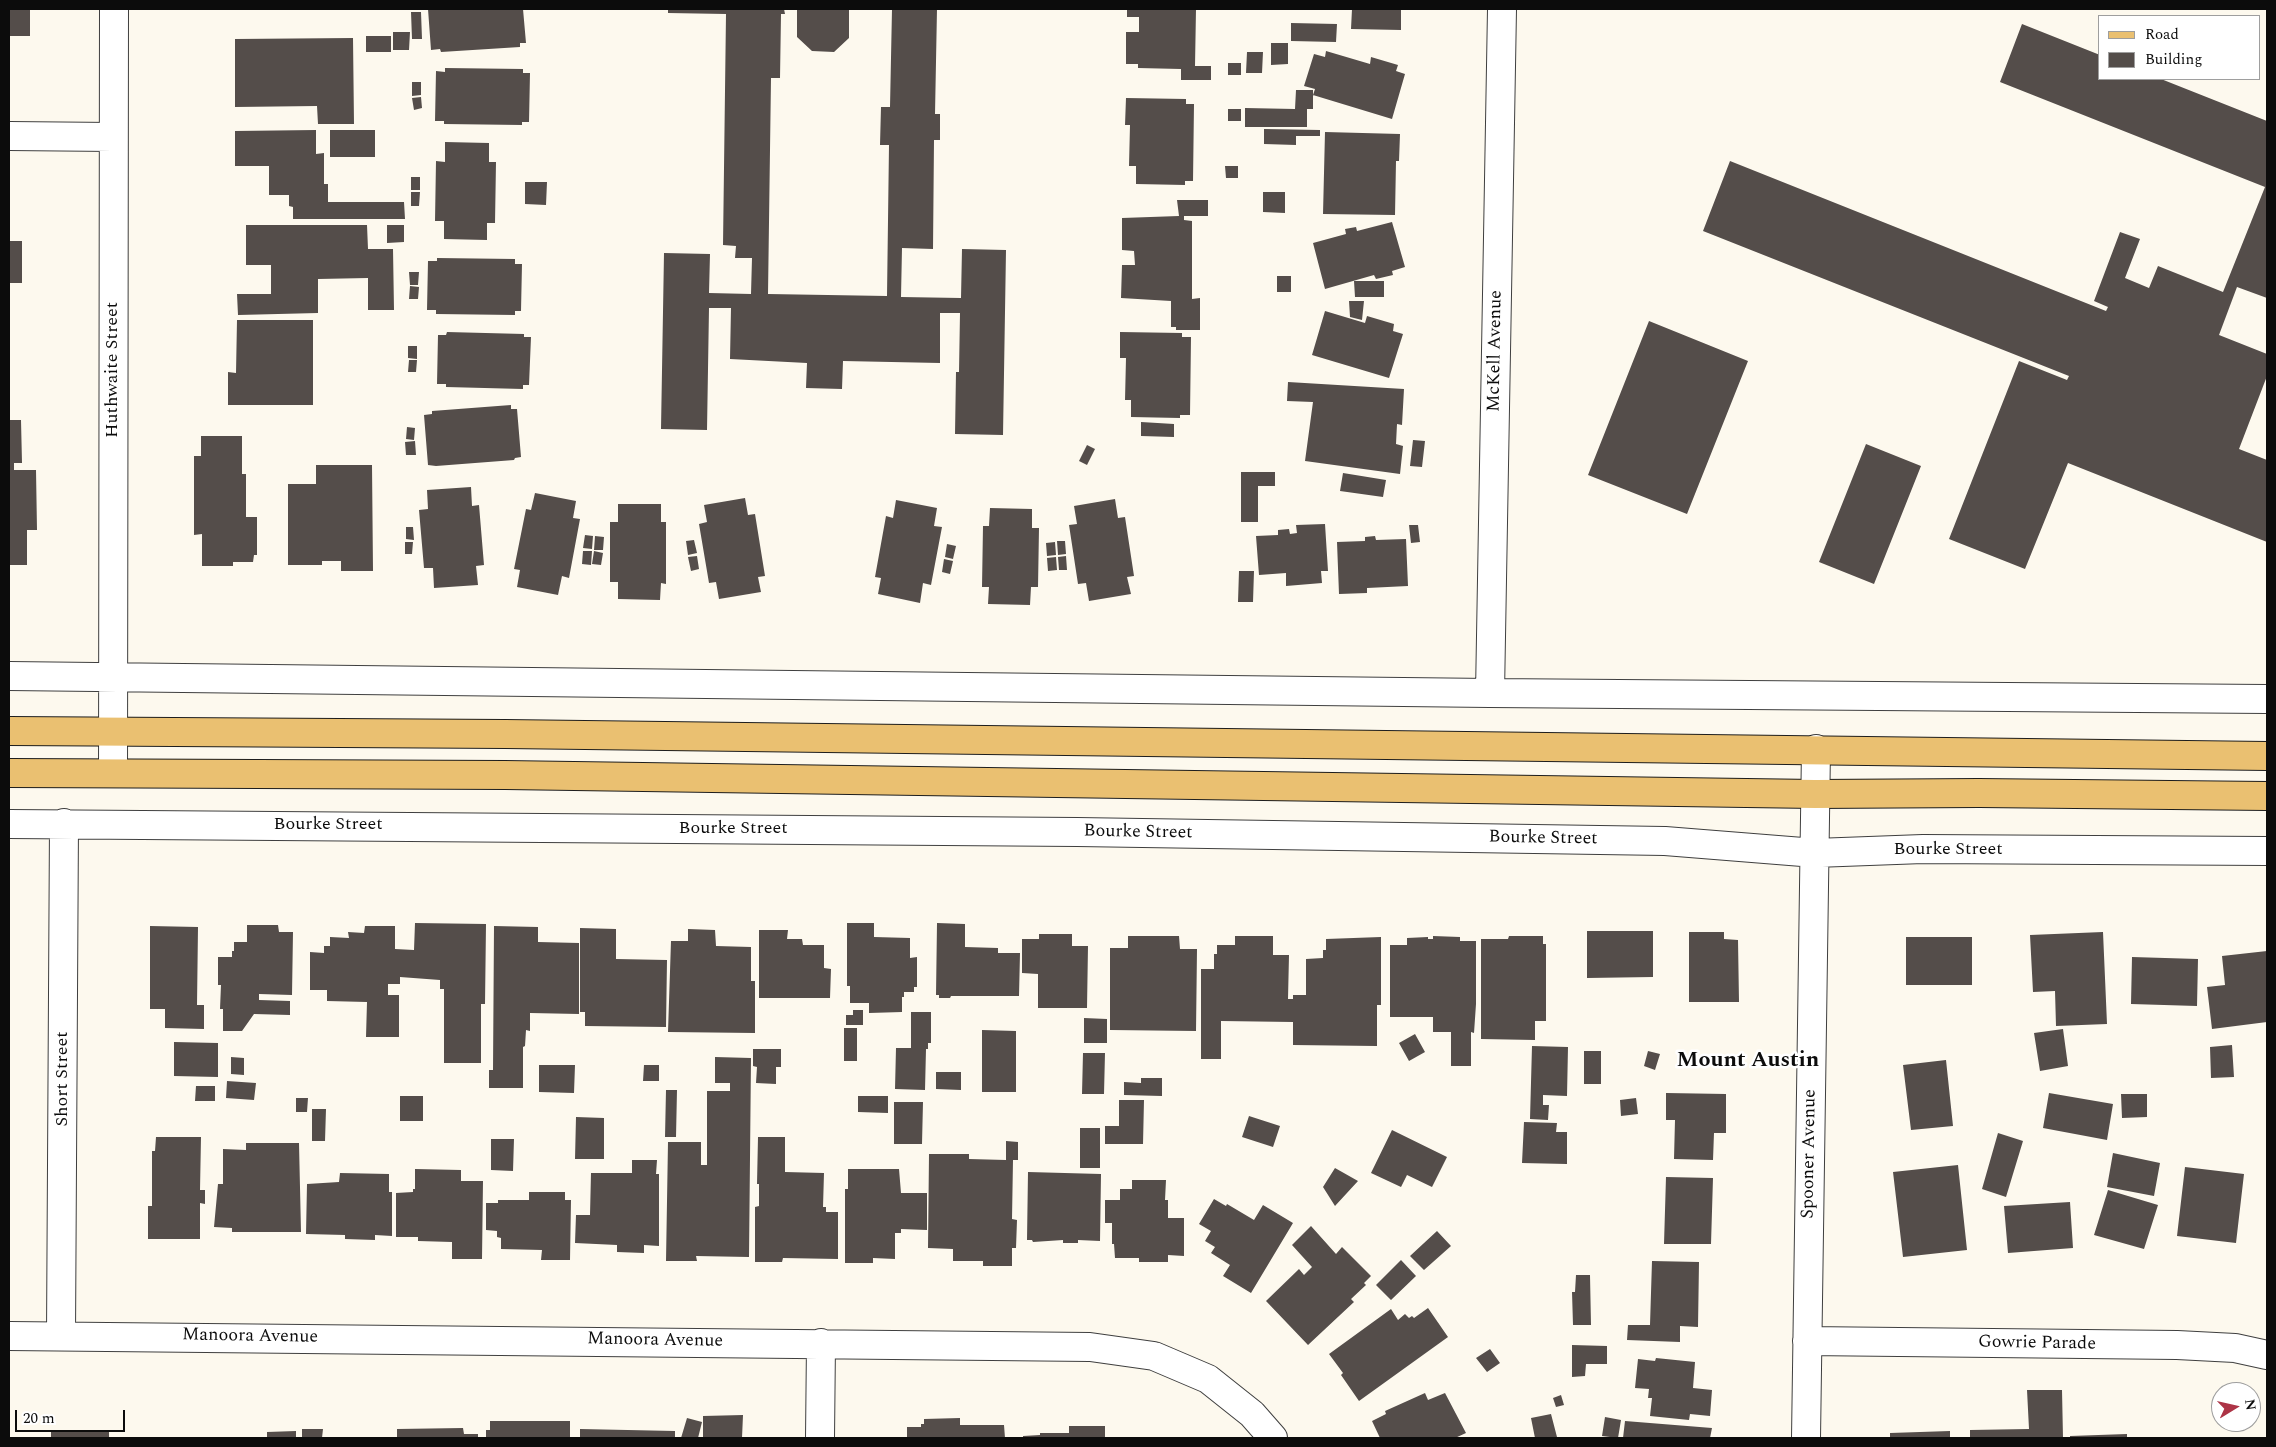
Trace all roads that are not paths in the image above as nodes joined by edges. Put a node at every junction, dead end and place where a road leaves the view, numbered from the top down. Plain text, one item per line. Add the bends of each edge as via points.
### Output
1 (114, 9) edge
2 (1502, 9) edge
3 (9, 136) edge
4 (114, 137) junction
5 (113, 675) junction
6 (9, 676) edge
7 (1490, 693) junction
8 (2267, 699) edge
9 (9, 731) edge
10 (114, 731) junction
11 (1816, 749) junction
12 (2267, 756) edge
13 (9, 773) edge
14 (113, 773) junction
15 (1815, 794) junction
16 (2267, 796) edge
17 (64, 823) junction
18 (9, 824) edge
19 (2267, 851) edge
20 (1815, 853) junction
21 (61, 1335) junction
22 (9, 1336) edge
23 (1807, 1341) junction
24 (821, 1343) junction
25 (2267, 1355) edge
26 (820, 1438) edge
27 (1273, 1438) edge
28 (1806, 1438) edge

1 - 4 street, Huthwaite Street
2 - 7 street, McKell Avenue
3 - 4 street
4 - 5 street, Huthwaite Street
5 - 6 street
5 - 7 street
5 - 10 street, Huthwaite Street
7 - 8 street
9 - 10 main road
10 - 11 main road
10 - 14 street, Huthwaite Street
11 - 12 main road
11 - 15 street, Spooner Avenue
13 - 14 main road
14 - 15 main road via 505,775
15 - 16 main road
15 - 20 street, Spooner Avenue
17 - 18 street, Bourke Street
17 - 20 street, Bourke Street via 1665,841
17 - 21 street, Short Street
19 - 20 street, Bourke Street via 1923,849
20 - 23 street, Spooner Avenue
21 - 22 street, Manoora Avenue
21 - 24 street, Manoora Avenue
23 - 25 street, Gowrie Parade via 2177,1345 2235,1348
23 - 28 street, Spooner Avenue
24 - 26 street
24 - 27 street, Manoora Avenue via 1090,1347 1154,1356 1208,1379 1252,1414

